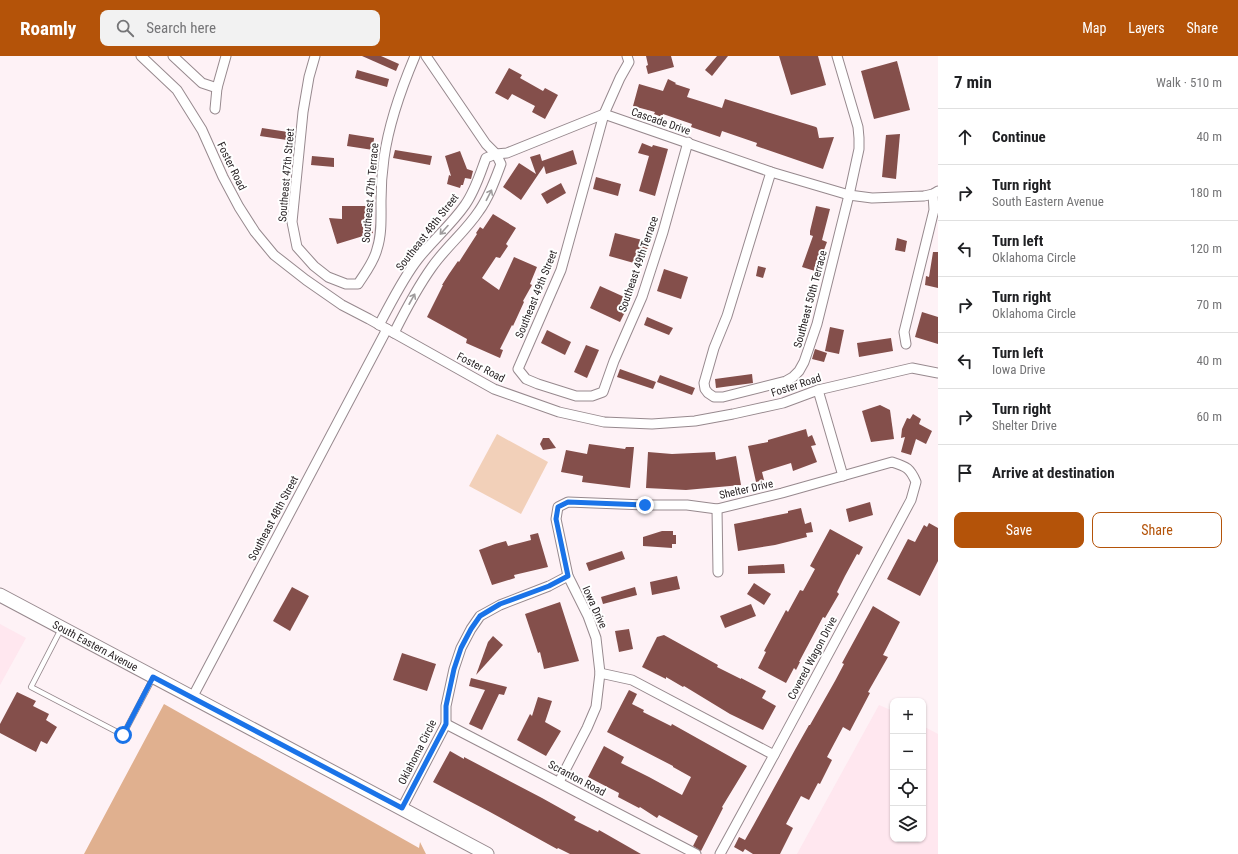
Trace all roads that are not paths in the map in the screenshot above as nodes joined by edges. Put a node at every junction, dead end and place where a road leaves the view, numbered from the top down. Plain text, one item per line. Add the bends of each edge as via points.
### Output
1 (141, 56) edge
2 (173, 56) edge
3 (226, 56) edge
4 (315, 56) edge
5 (415, 56) edge
6 (426, 56) edge
7 (627, 56) edge
8 (837, 56) edge
9 (217, 88) junction
10 (214, 109) dead end
11 (604, 114) junction
12 (688, 142) junction
13 (496, 154) junction
14 (771, 172) junction
15 (935, 193) edge
16 (849, 195) junction
17 (358, 284) joint
18 (387, 329) junction
19 (906, 344) dead end
20 (938, 374) edge
21 (818, 390) junction
22 (603, 392) joint
23 (911, 471) joint
24 (843, 476) junction
25 (558, 507) joint
26 (717, 508) junction
27 (718, 572) dead end
28 (568, 576) junction
29 (0, 595) edge
30 (61, 628) junction
31 (600, 673) junction
32 (153, 677) junction
33 (192, 698) junction
34 (446, 724) junction
35 (774, 755) junction
36 (559, 782) junction
37 (402, 808) junction
38 (487, 854) edge
39 (696, 854) edge
40 (720, 854) edge

1 - 18 street, Foster Road via 177,90 202,130 239,207 274,255 342,306
2 - 9 street via 202,83
3 - 9 street
4 - 17 street, Southeast 47th Street via 303,112 292,222 297,247 314,266 328,277 346,284
5 - 17 street, Southeast 47th Terrace via 397,100 389,129 377,250
6 - 13 street via 486,144
7 - 11 street via 628,62
8 - 16 street via 859,138
9 - 10 street
11 - 12 street, Cascade Drive
11 - 13 street via 507,153
11 - 22 street, Southeast 49th Street via 561,270 518,369 526,379 576,396 592,396
12 - 14 street, Cascade Drive
12 - 22 street, Southeast 49th Terrace via 642,297
13 -> 18 street, Southeast 48th Street via 486,158 466,204 418,259 398,290
18 -> 13 street, Southeast 48th Street via 432,266 480,211 501,164
14 - 16 street, Cascade Drive
14 - 16 street, Southeast 50th Terrace via 704,383 705,389 714,397 786,381 799,371 817,324
15 - 16 street, Cascade Drive via 872,198
15 - 19 street via 934,210 904,332
18 - 21 street, Foster Road via 494,389 559,412 604,422 652,424 695,421 783,403
18 - 33 street, Southeast 48th Street
20 - 21 street, Foster Road via 912,368
21 - 24 street
23 - 24 street, Shelter Drive via 892,462
23 - 35 street, Covered Wagon Drive via 916,482 911,500
24 - 26 street, Shelter Drive
25 - 26 street, Shelter Drive via 568,502
25 - 28 street, Iowa Drive via 556,519
26 - 27 street
28 - 31 street, Iowa Drive via 596,638
28 - 34 street, Oklahoma Circle via 549,586 500,604 480,616 461,648 454,669 446,706
29 - 30 main road, South Eastern Avenue
30 - 32 main road, South Eastern Avenue
30 - 32 lane via 31,687 123,735
31 - 35 street via 632,680
31 - 36 street, Iowa Drive via 596,707
32 - 33 main road, South Eastern Avenue
33 - 37 main road, South Eastern Avenue
34 - 36 street, Scranton Road
34 - 37 street, Oklahoma Circle
35 - 40 street, Covered Wagon Drive
36 - 39 street, Scranton Road
37 - 38 main road, South Eastern Avenue

